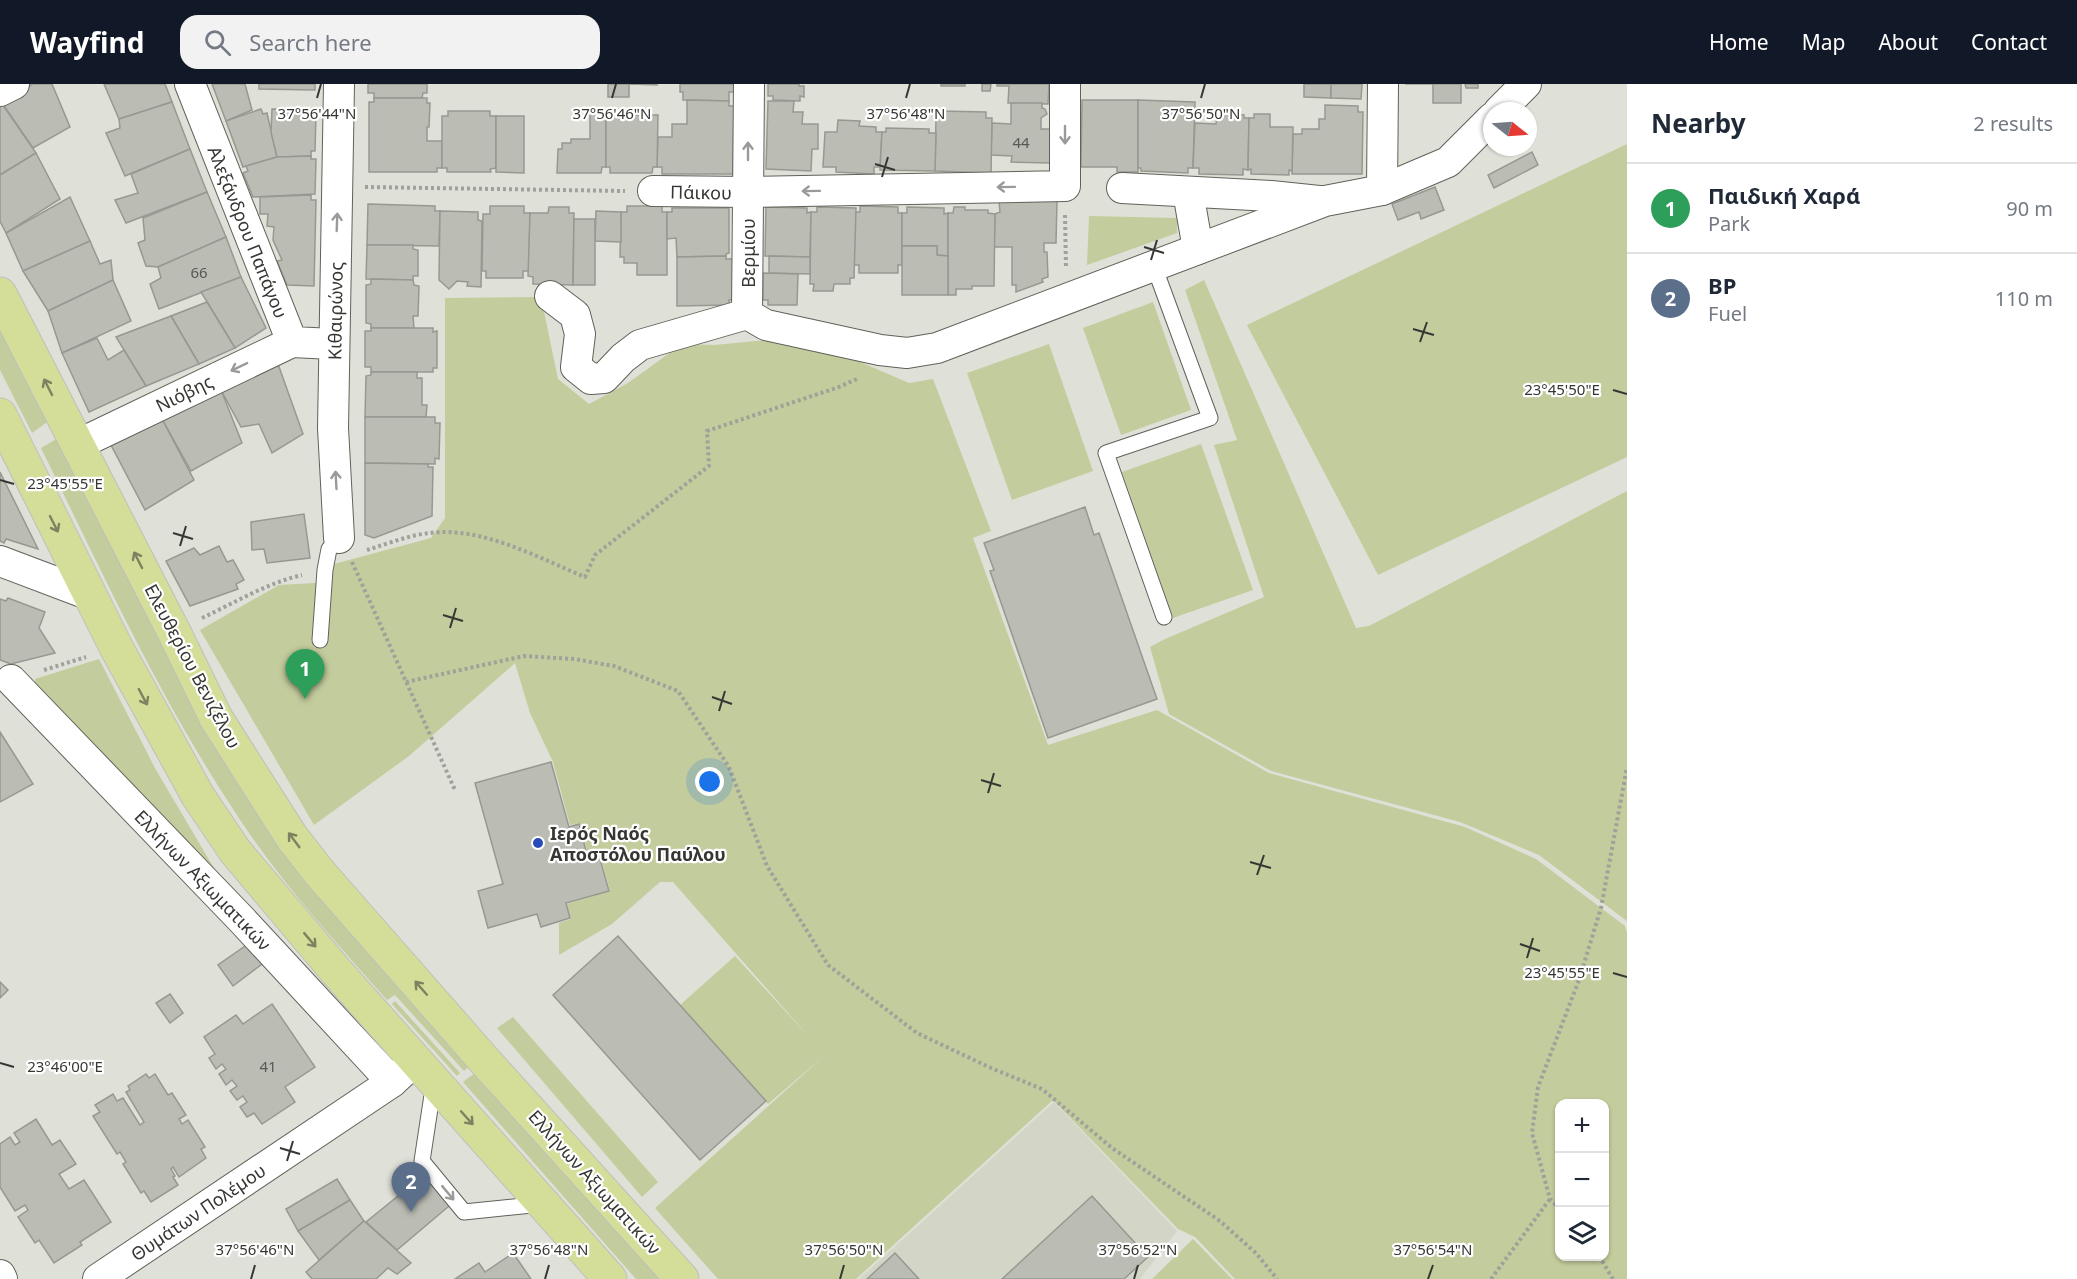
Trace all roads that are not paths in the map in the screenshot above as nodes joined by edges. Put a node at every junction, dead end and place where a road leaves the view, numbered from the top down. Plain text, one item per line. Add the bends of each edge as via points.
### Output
1 (14, 84) edge
2 (190, 84) edge
3 (339, 84) edge
4 (748, 84) edge
5 (1065, 84) edge
6 (1383, 84) edge
7 (1526, 84) edge
8 (0, 91) edge
9 (1508, 102) edge
10 (1483, 127) edge
11 (1122, 188) dead end
12 (1382, 190) junction
13 (653, 191) road end
14 (748, 192) junction
15 (1188, 192) junction
16 (1325, 201) junction
17 (1198, 249) junction
18 (1154, 266) junction
19 (0, 294) edge
20 (550, 296) dead end
21 (747, 314) junction
22 (292, 342) junction
23 (333, 344) junction
24 (0, 415) edge
25 (77, 445) junction
26 (344, 547) joint
27 (0, 561) edge
28 (90, 595) junction
29 (1164, 617) dead end
30 (320, 640) dead end
31 (11, 680) road end
32 (272, 896) junction
33 (242, 918) junction
34 (460, 1032) joint
35 (425, 1071) junction
36 (392, 1082) junction
37 (544, 1203) junction
38 (98, 1279) edge
39 (610, 1279) edge
40 (682, 1279) edge

1 - 8 street
2 - 22 street, Αλεξάνδρου Παπάγου
23 -> 3 street, Κιθαιρώνος
14 -> 4 street, Βερμίου
5 -> 14 street, Πάικου via 1065,186
6 - 12 street
7 - 9 street
10 - 12 street via 1448,162
11 - 15 street
12 - 16 street
13 - 14 street, Πάικου
14 - 21 street, Βερμίου
15 - 16 street
15 - 17 street
16 - 17 street
17 - 18 street
18 - 21 street via 937,348 907,352 880,350 766,325
18 - 29 lane via 1210,418 1106,453
25 -> 19 main road, Ελευθερίου Βενιζέλου
20 - 21 street via 575,315 580,334 576,367 591,379 604,378 640,345
22 - 23 street, Αλεξάνδρου Παπάγου
22 -> 25 street, Νιόβης
26 -> 23 street, Κιθαιρώνος via 333,428
24 -> 28 main road
34 -> 25 main road, Ελευθερίου Βενιζέλου via 291,836 216,718
26 - 30 lane via 329,549
27 - 28 street
28 -> 32 main road via 198,796
31 - 33 street, Ελλήνων Αξιωματικών
32 - 33 street
32 -> 35 main road, Ελλήνων Αξιωματικών
33 - 36 street, Ελλήνων Αξιωματικών
34 - 40 main road, Ελλήνων Αξιωματικών
35 - 36 street, Θυµάτων Πολέµου
35 -> 37 main road, Ελλήνων Αξιωματικών
35 -> 37 lane via 422,1161 464,1212
36 - 38 street, Θυµάτων Πολέµου
37 - 39 main road, Ελλήνων Αξιωματικών

